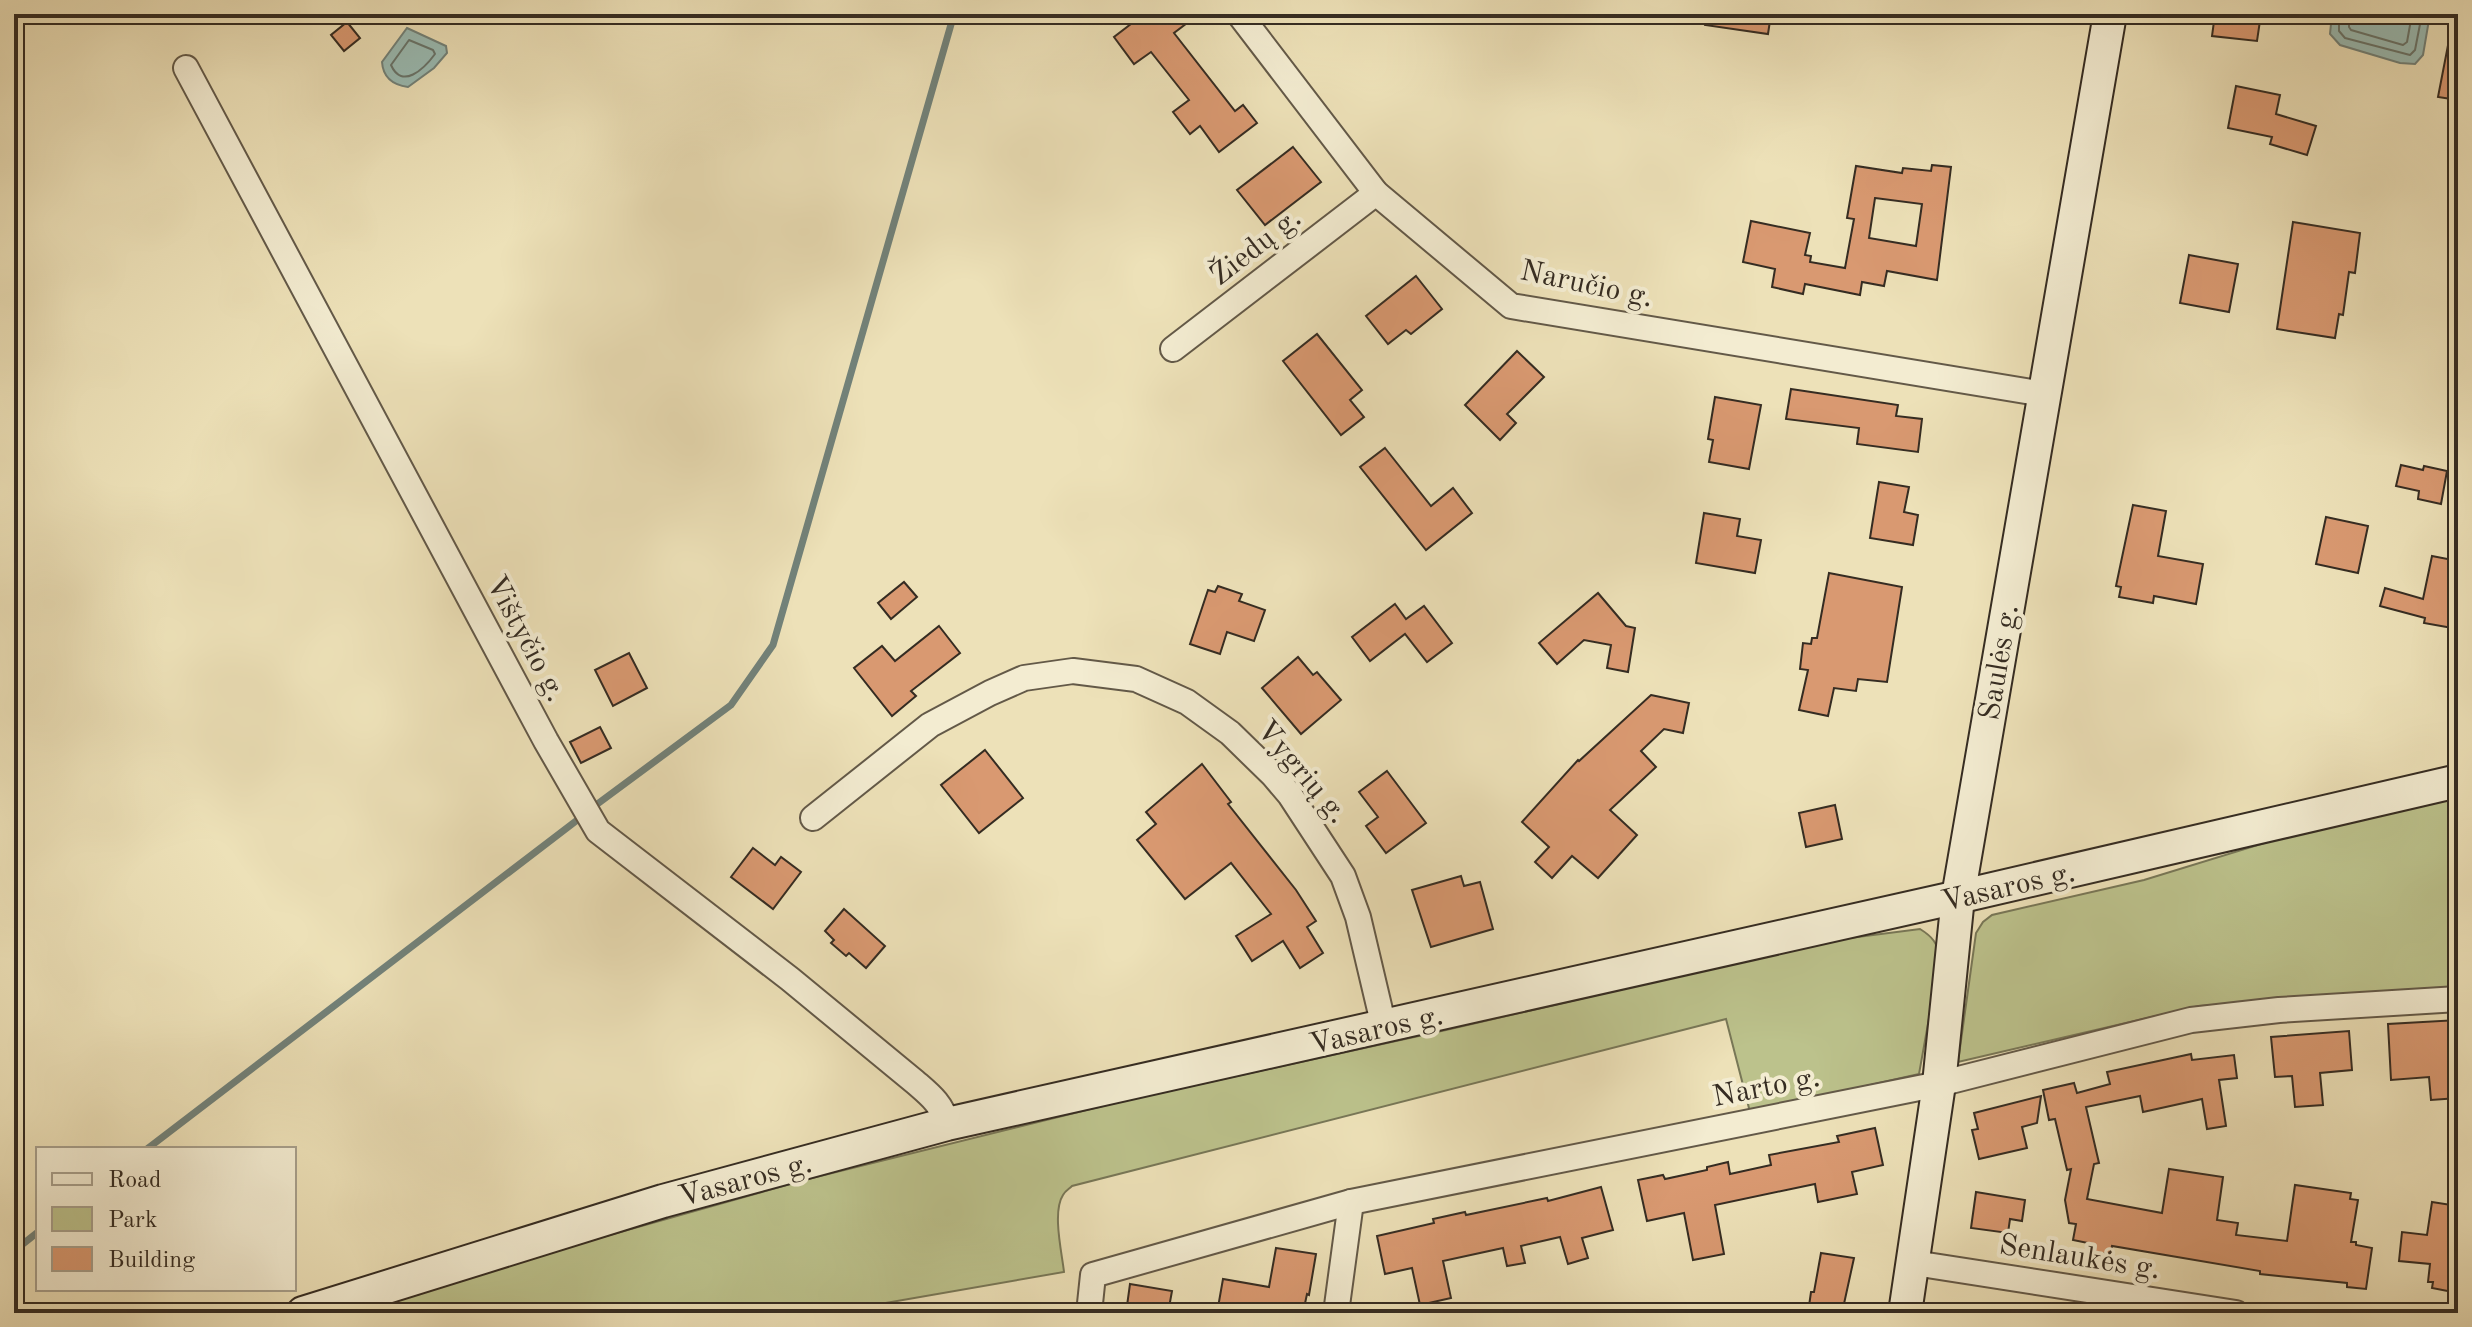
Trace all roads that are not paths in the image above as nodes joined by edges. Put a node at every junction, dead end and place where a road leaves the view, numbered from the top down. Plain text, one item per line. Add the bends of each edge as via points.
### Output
1 (1239, 14) edge
2 (2110, 14) edge
3 (186, 68) dead end
4 (1376, 193) junction
5 (1173, 349) dead end
6 (2044, 394) junction
7 (2458, 781) edge
8 (813, 818) dead end
9 (1958, 897) junction
10 (2458, 999) edge
11 (1384, 1027) junction
12 (1939, 1084) junction
13 (947, 1124) junction
14 (1351, 1202) junction
15 (1914, 1263) junction
16 (303, 1313) edge
17 (1089, 1313) edge
18 (1336, 1313) edge
19 (1905, 1313) edge
20 (2236, 1313) edge

1 - 4 street, Naručio g.
2 - 6 main road, Saulės g.
3 - 13 street, Vištyčio g. via 598,831 933,1098
4 - 5 street, Žiedų g.
4 - 6 street, Naručio g. via 1511,306
6 - 9 main road, Saulės g.
7 - 9 main road, Vasaros g.
8 - 11 street, Vygrių g. via 930,725 1024,678 1073,671 1136,679 1187,702 1230,733 1299,808 1343,876
9 - 11 main road, Vasaros g.
9 - 12 main road, Saulės g.
10 - 12 street, Narto g. via 2191,1020
11 - 13 main road, Vasaros g.
12 - 14 street, Narto g.
12 - 15 main road, Saulės g.
13 - 16 main road, Vasaros g. via 663,1201
14 - 17 street, Narto g. via 1093,1275
14 - 18 street
15 - 19 main road, Saulės g.
15 - 20 street, Senlaukės g.

